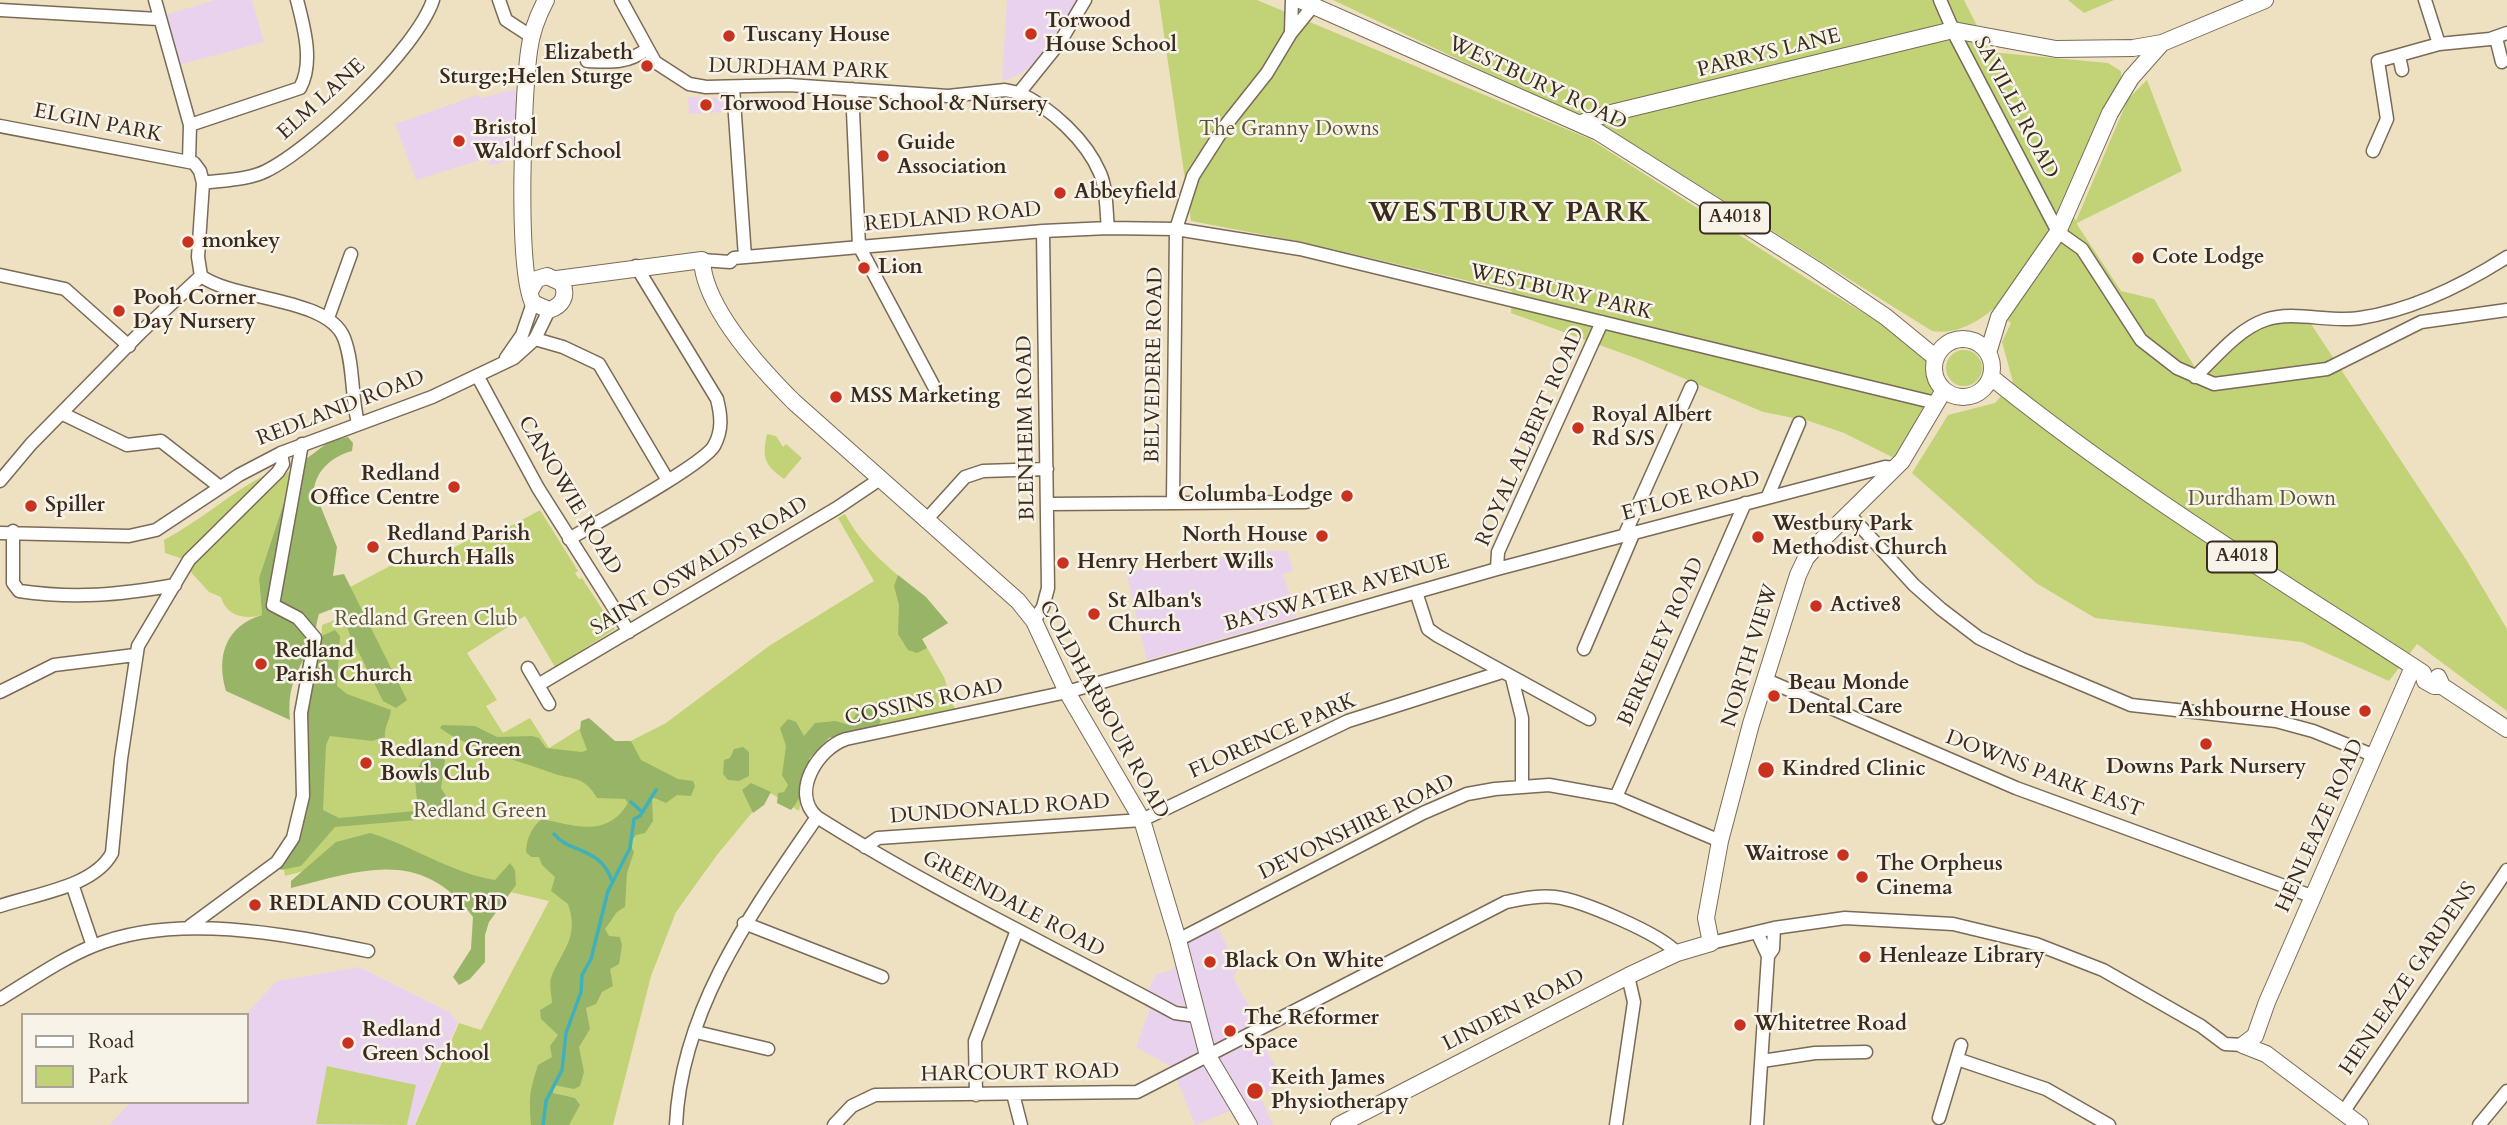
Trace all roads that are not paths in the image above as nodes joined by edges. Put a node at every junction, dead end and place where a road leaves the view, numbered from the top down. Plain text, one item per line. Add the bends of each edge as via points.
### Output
1 (155, 0) edge
2 (298, 0) edge
3 (433, 0) edge
4 (499, 0) edge
5 (546, 0) edge
6 (621, 0) edge
7 (1085, 0) edge
8 (1292, 0) edge
9 (1940, 0) edge
10 (2265, 0) edge
11 (2425, 0) edge
12 (1306, 3) edge
13 (0, 10) edge
14 (158, 19) junction
15 (1291, 33) junction
16 (1950, 34) junction
17 (2501, 35) edge
18 (532, 37) junction
19 (2162, 43) junction
20 (2438, 44) junction
21 (647, 49) junction
22 (2399, 56) junction
23 (587, 61) dead end
24 (2502, 62) dead end
25 (2402, 70) dead end
26 (733, 87) junction
27 (852, 89) junction
28 (1019, 93) junction
29 (1607, 114) junction
30 (1581, 123) junction
31 (190, 125) junction
32 (0, 126) edge
33 (1598, 132) junction
34 (2373, 151) dead end
35 (189, 161) junction
36 (203, 183) junction
37 (1108, 228) junction
38 (1175, 229) junction
39 (1044, 231) junction
40 (2058, 232) junction
41 (859, 246) junction
42 (351, 254) dead end
43 (525, 256) junction
44 (2507, 257) edge
45 (740, 258) junction
46 (710, 260) junction
47 (636, 266) junction
48 (0, 275) edge
49 (201, 276) junction
50 (554, 281) junction
51 (532, 297) junction
52 (549, 310) junction
53 (2507, 310) edge
54 (2000, 317) junction
55 (328, 318) junction
56 (1602, 322) junction
57 (535, 339) junction
58 (1967, 339) junction
59 (128, 346) junction
60 (1939, 352) junction
61 (1988, 353) junction
62 (502, 364) junction
63 (478, 377) junction
64 (2195, 377) junction
65 (1987, 383) junction
66 (1690, 387) dead end
67 (939, 396) dead end
68 (1944, 396) junction
69 (63, 414) junction
70 (358, 423) junction
71 (1799, 423) dead end
72 (302, 444) junction
73 (281, 453) junction
74 (1896, 468) junction
75 (1046, 469) junction
76 (2, 475) edge
77 (667, 479) junction
78 (880, 479) junction
79 (220, 487) junction
80 (1768, 496) junction
81 (1173, 501) junction
82 (1306, 502) dead end
83 (1745, 503) junction
84 (1048, 504) junction
85 (1850, 515) junction
86 (927, 519) junction
87 (7, 532) edge
88 (1630, 533) junction
89 (569, 539) junction
90 (1497, 569) junction
91 (175, 586) junction
92 (1416, 592) junction
93 (1034, 621) junction
94 (629, 632) junction
95 (1584, 649) dead end
96 (135, 655) junction
97 (528, 668) dead end
98 (2418, 670) junction
99 (1507, 675) junction
100 (1764, 680) junction
101 (538, 685) junction
102 (0, 692) edge
103 (1067, 692) junction
104 (549, 704) dead end
105 (1589, 719) dead end
106 (2507, 729) edge
107 (2375, 756) junction
108 (1522, 785) junction
109 (1616, 796) junction
110 (817, 817) junction
111 (1142, 820) junction
112 (1720, 841) junction
113 (865, 847) junction
114 (2507, 870) edge
115 (72, 884) junction
116 (2314, 897) junction
117 (0, 906) edge
118 (744, 923) junction
119 (190, 926) junction
120 (1774, 928) junction
121 (1017, 930) junction
122 (1757, 932) junction
123 (1178, 940) junction
124 (1712, 943) junction
125 (93, 946) junction
126 (368, 951) dead end
127 (1677, 953) junction
128 (1769, 956) junction
129 (1628, 976) junction
130 (882, 977) dead end
131 (0, 999) edge
132 (1196, 1016) junction
133 (696, 1032) junction
134 (1961, 1045) dead end
135 (2243, 1045) junction
136 (768, 1049) dead end
137 (1867, 1052) dead end
138 (1208, 1056) junction
139 (1957, 1059) junction
140 (1762, 1061) junction
141 (2507, 1091) edge
142 (1013, 1094) junction
143 (976, 1095) junction
144 (2344, 1111) junction
145 (1938, 1118) dead end
146 (676, 1125) edge
147 (834, 1125) edge
148 (1021, 1125) edge
149 (1249, 1125) edge
150 (1339, 1125) edge
151 (1616, 1125) edge
152 (1757, 1125) edge
153 (2109, 1125) edge
154 (2360, 1125) edge
155 (2479, 1125) edge

1 - 14 street
2 - 31 street via 307,56 306,78 300,89
3 - 36 street, ELM LANE via 421,28 402,51 327,125 280,163 263,172
4 - 18 street via 506,20
5 - 18 main road
6 - 21 street, DURDHAM PARK
7 - 28 street via 1060,42
8 - 15 street
9 - 16 street, SAVILLE ROAD
10 - 19 main road, PARRYS LANE
11 - 20 street
12 - 15 street, BELVEDERE ROAD
12 - 30 main road, WESTBURY ROAD / A4018
13 - 14 street
14 - 31 street
15 - 38 street, BELVEDERE ROAD via 1193,176
16 - 19 main road, PARRYS LANE via 2056,49
16 - 29 main road, PARRYS LANE
16 - 40 street, SAVILLE ROAD
17 - 20 street
17 - 24 street
18 - 43 main road via 524,161
19 - 40 main road, PARRYS LANE via 2131,78 2110,113
20 - 22 street
21 - 23 street via 622,66
21 - 26 street, DURDHAM PARK via 662,69 689,84
22 - 25 street
22 - 34 street via 2378,61 2387,119
26 - 27 street, DURDHAM PARK
26 - 45 street
27 - 28 street, DURDHAM PARK via 948,96 1005,90
27 - 41 street
28 - 37 street via 1050,113 1088,150 1101,175
29 - 30 main road, PARRYS LANE
29 - 33 main road
30 - 33 main road, WESTBURY ROAD / A4018
31 - 35 street
32 - 35 street, ELGIN PARK
33 - 60 main road, WESTBURY ROAD / A4018
35 - 36 street via 200,171
36 - 49 street
37 - 38 street, REDLAND ROAD
37 - 39 street, REDLAND ROAD
38 - 56 street, WESTBURY PARK via 1300,249
38 - 81 street, BELVEDERE ROAD
39 - 41 street, REDLAND ROAD
39 - 75 street, BLENHEIM ROAD
40 - 54 main road, PARRYS LANE
40 - 64 street via 2082,249 2141,340
41 - 45 street, REDLAND ROAD
41 - 67 street
42 - 55 street
43 - 50 main road
43 - 51 main road
44 - 64 street via 2420,302 2383,312 2359,318 2263,320
45 - 46 street, REDLAND ROAD via 726,254
46 - 47 main road, REDLAND ROAD
46 - 78 main road, COLDHARBOUR ROAD via 702,273 711,293 765,373
47 - 50 main road, REDLAND ROAD
47 - 77 street via 718,399 722,416 713,448 702,460
48 - 59 street via 65,289
49 - 55 street
49 - 59 street
50 - 51 main road via 532,285
50 - 52 main road via 562,303
51 - 52 main road
51 - 62 street, REDLAND ROAD via 522,335
52 - 57 street, REDLAND ROAD
53 - 64 street via 2421,322 2327,369 2214,384
54 - 58 main road, PARRYS LANE
54 - 61 main road, PARRYS LANE
55 - 70 street via 344,338
56 - 68 street, WESTBURY PARK via 1919,399
56 - 90 street, ROYAL ALBERT ROAD via 1498,552
57 - 62 street, REDLAND ROAD
57 - 77 street via 599,364
58 - 60 main road via 1950,342
58 - 61 main road
59 - 69 street
60 - 68 main road via 1935,374
61 - 65 main road via 1992,365
62 - 63 street, REDLAND ROAD
63 - 70 street, REDLAND ROAD
63 - 89 street, CANOWIE ROAD
65 - 68 main road via 1969,396
65 - 98 main road, A4018 via 2212,538
66 - 88 street
68 - 74 main road, NORTH VIEW
69 - 76 street
69 - 79 street via 127,445 162,442
70 - 72 street, REDLAND ROAD
71 - 80 street
72 - 73 street, REDLAND ROAD
72 - 119 street via 273,605 298,618 315,638 301,713 303,796 293,838 277,862
73 - 79 street, REDLAND ROAD
73 - 91 street via 283,464 278,472 189,560
74 - 80 street, ETLOE ROAD
74 - 85 main road, NORTH VIEW
75 - 84 street, BLENHEIM ROAD
75 - 86 street via 974,474 954,486
77 - 89 street
78 - 86 main road, COLDHARBOUR ROAD
78 - 94 street, SAINT OSWALDS ROAD
79 - 87 street, REDLAND ROAD via 169,523 143,535
80 - 83 street, ETLOE ROAD
81 - 82 street
81 - 84 street
83 - 88 street, ETLOE ROAD
83 - 109 street, BERKELEY ROAD
84 - 93 street, BLENHEIM ROAD via 1048,588 1044,607
85 - 100 main road, NORTH VIEW via 1806,558
85 - 107 street via 1941,608 1979,638 2022,659 2131,705 2276,721
86 - 93 main road, COLDHARBOUR ROAD
87 - 91 street via 13,583 19,591 87,597
88 - 90 street, ETLOE ROAD
88 - 95 street
89 - 94 street, CANOWIE ROAD
90 - 92 street, BAYSWATER AVENUE
91 - 96 street
92 - 99 street via 1428,629
92 - 103 street, BAYSWATER AVENUE
93 - 103 main road, COLDHARBOUR ROAD
94 - 101 street, SAINT OSWALDS ROAD
96 - 102 street via 54,664
96 - 115 street via 112,853 105,866
97 - 101 street
98 - 106 main road, A4018 via 2431,672 2442,686
98 - 107 main road, HENLEAZE ROAD
99 - 105 street
99 - 108 street via 1522,718
99 - 111 street, FLORENCE PARK via 1348,721
100 - 112 main road, NORTH VIEW
100 - 116 street, DOWNS PARK EAST via 2016,788
101 - 104 street
103 - 110 street, COSSINS ROAD via 834,743 819,758 807,787 808,806
103 - 111 main road, COLDHARBOUR ROAD
107 - 116 main road, HENLEAZE ROAD
108 - 109 street, DEVONSHIRE ROAD
108 - 123 street, DEVONSHIRE ROAD via 1467,794 1423,813
109 - 112 street, DEVONSHIRE ROAD
110 - 113 street, GREENDALE ROAD
110 - 118 street
111 - 113 street, DUNDONALD ROAD via 878,838
111 - 123 main road, COLDHARBOUR ROAD
112 - 124 main road, NORTH VIEW via 1706,918
113 - 121 street, GREENDALE ROAD
114 - 144 street, HENLEAZE GARDENS
115 - 117 street
115 - 125 street
116 - 135 main road, HENLEAZE ROAD via 2267,1002 2249,1024
118 - 130 street
118 - 133 street
119 - 125 street via 133,934
119 - 126 street
120 - 122 street
120 - 128 street
120 - 135 street via 1857,917 1953,924 2036,944 2102,970 2225,1044
121 - 132 street, GREENDALE ROAD via 1175,1013
121 - 143 street via 975,1041
122 - 124 street
122 - 128 street
123 - 132 main road, COLDHARBOUR ROAD
124 - 127 main road, LINDEN ROAD
125 - 131 street
127 - 129 main road, LINDEN ROAD
127 - 138 street, HARCOURT ROAD via 1652,934 1563,898 1506,902
128 - 140 street
129 - 150 main road, LINDEN ROAD
129 - 151 street via 1634,1002
132 - 138 main road, COLDHARBOUR ROAD
133 - 136 street
133 - 146 street
134 - 139 street
135 - 144 main road via 2251,1058 2291,1076
137 - 140 street
138 - 142 street, HARCOURT ROAD via 1138,1092
138 - 149 main road, COLDHARBOUR ROAD
139 - 145 street
139 - 153 street via 2046,1089
140 - 152 street
141 - 155 street
142 - 143 street, HARCOURT ROAD
142 - 148 street
143 - 147 street, HARCOURT ROAD via 875,1095 852,1106
144 - 154 main road

